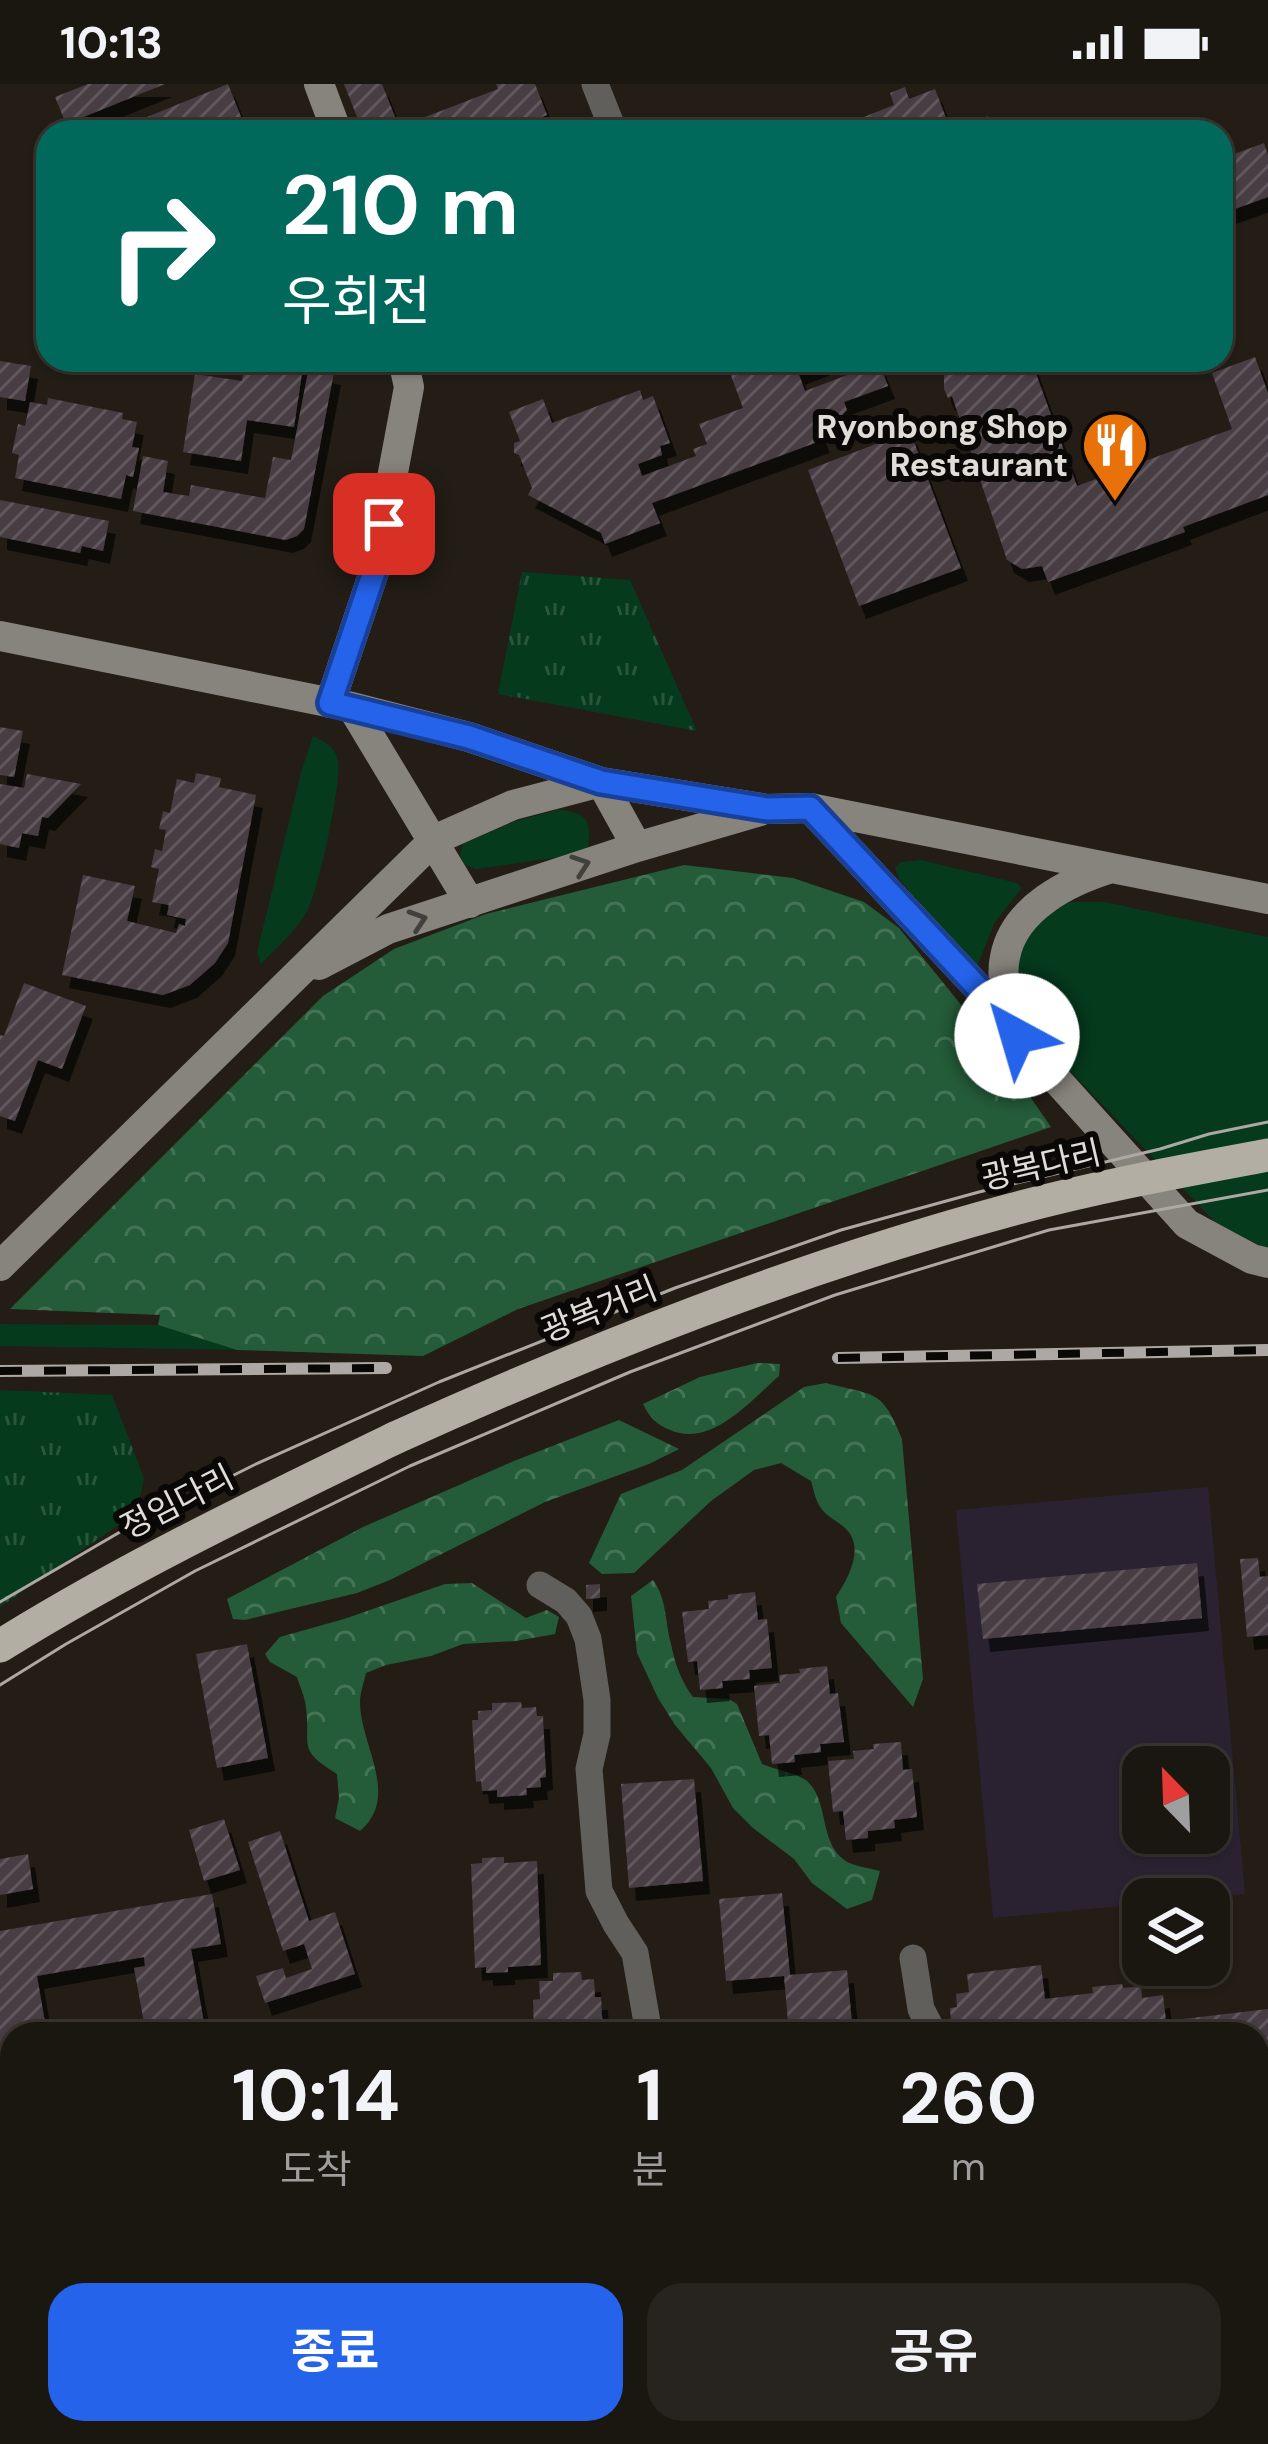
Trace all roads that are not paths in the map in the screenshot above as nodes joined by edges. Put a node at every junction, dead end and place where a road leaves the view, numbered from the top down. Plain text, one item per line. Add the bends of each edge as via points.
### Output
1 (319, 84) edge
2 (596, 84) edge
3 (332, 120) edge
4 (610, 120) edge
5 (406, 372) edge
6 (0, 637) edge
7 (341, 705) junction
8 (601, 782) junction
9 (810, 808) junction
10 (767, 809) junction
11 (434, 840) junction
12 (637, 847) junction
13 (1115, 868) junction
14 (1268, 899) edge
15 (470, 903) junction
16 (292, 978) junction
17 (1017, 1036) junction
18 (1268, 1154) edge
19 (1268, 1263) edge
20 (836, 1264) joint
21 (0, 1266) edge
22 (395, 1438) joint
23 (540, 1585) dead end
24 (0, 1646) edge
25 (913, 1958) dead end
26 (647, 2022) edge
27 (928, 2022) edge

1 - 3 main road
2 - 4 street
5 - 7 main road via 375,569
6 - 7 main road
7 - 8 main road
7 - 11 main road
8 - 10 main road
8 - 11 main road via 513,805
8 - 12 main road
9 - 10 main road
9 - 13 main road
9 - 17 main road
10 - 12 main road
11 - 15 main road
11 - 16 main road
15 -> 12 main road
13 - 14 main road
13 - 17 main road via 1033,907 1011,937 1005,992
16 -> 15 main road via 388,929
16 - 21 main road
17 - 19 main road via 1187,1224
18 - 20 highway, 광복다리, bridge via 1011,1210
20 - 22 highway, 광복거리, bridge
22 - 24 highway, 정임다리 via 76,1598
23 - 26 street via 566,1600 588,1639 597,1700 589,1769 599,1891 635,1953
25 - 27 street

